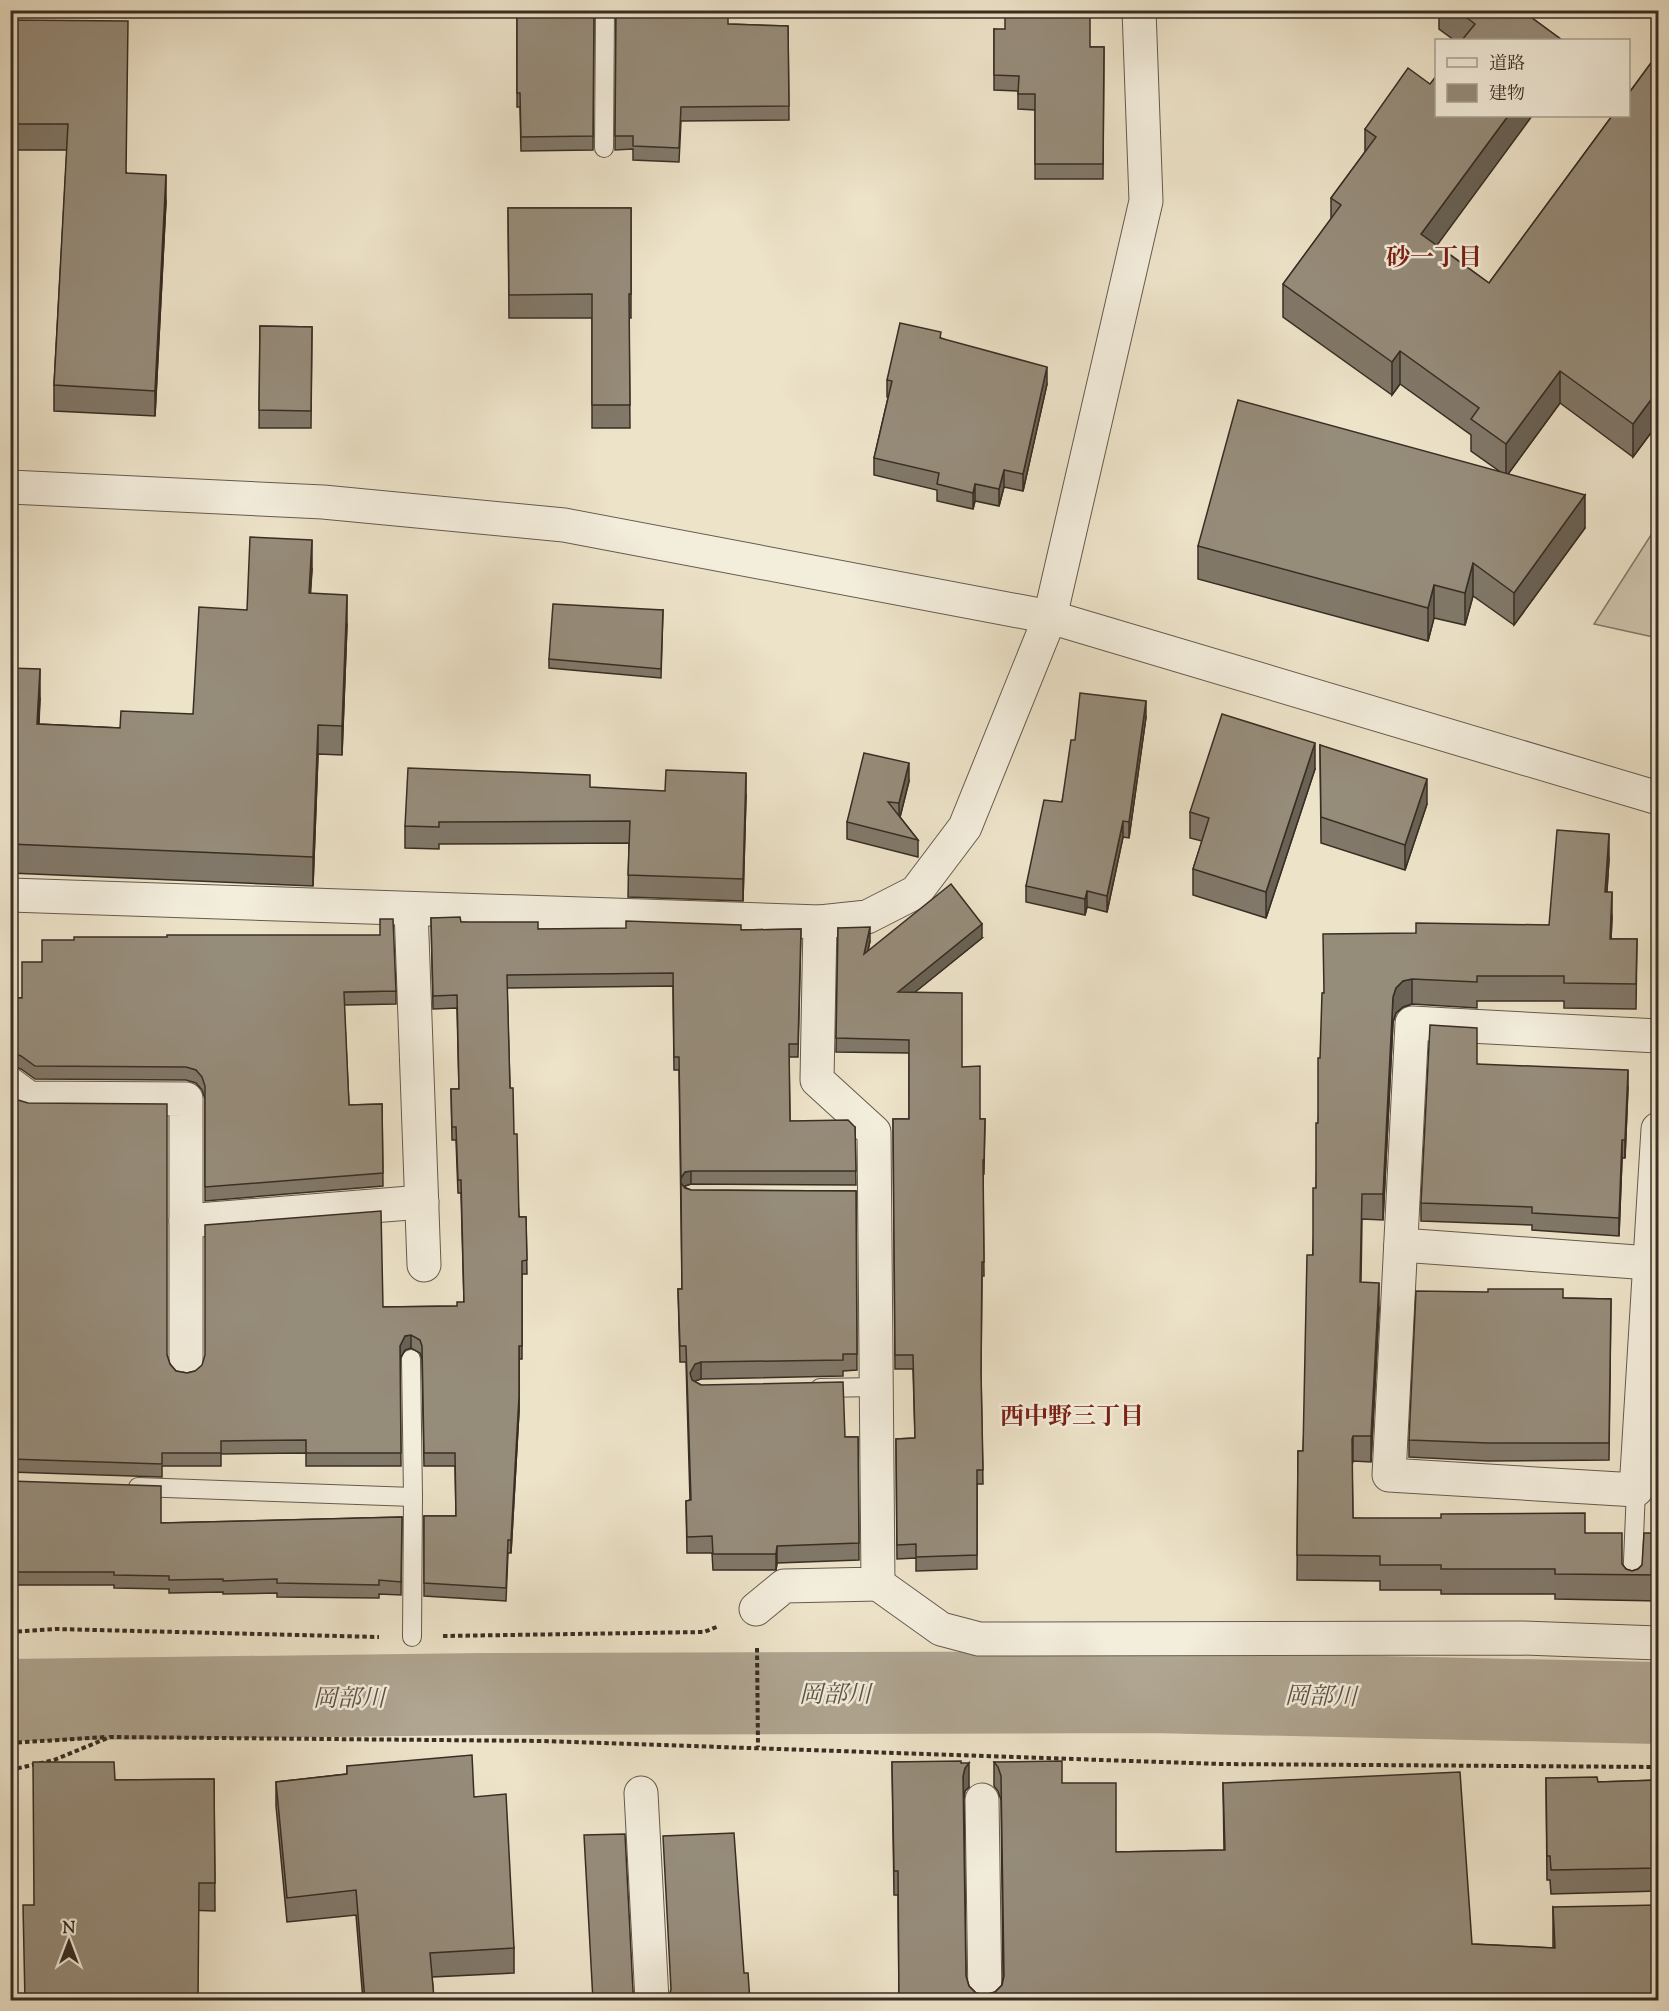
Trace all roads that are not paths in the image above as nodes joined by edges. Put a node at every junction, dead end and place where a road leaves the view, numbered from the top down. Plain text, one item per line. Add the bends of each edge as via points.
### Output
1 (605, 10) edge
2 (1139, 10) edge
3 (604, 148) dead end
4 (10, 487) edge
5 (1050, 617) junction
6 (1659, 798) edge
7 (10, 895) edge
8 (411, 909) junction
9 (820, 922) junction
10 (1659, 1036) edge
11 (10, 1084) edge
12 (1659, 1129) edge
13 (422, 1202) junction
14 (186, 1221) junction
15 (1401, 1245) junction
16 (1650, 1263) junction
17 (424, 1265) dead end
18 (411, 1359) dead end
19 (186, 1368) dead end
20 (876, 1387) junction
21 (806, 1388) edge
22 (117, 1486) edge
23 (1636, 1490) junction
24 (413, 1497) junction
25 (878, 1584) junction
26 (1632, 1585) edge
27 (756, 1610) road end
28 (412, 1637) dead end
29 (1659, 1643) edge
30 (641, 1793) dead end
31 (982, 1800) dead end
32 (652, 2001) edge
33 (985, 2001) edge

1 - 3 lane
2 - 5 street via 1146,201
4 - 5 street via 323,502 564,525
5 - 6 street
5 - 9 street via 965,827 916,892 867,917
7 - 8 street
8 - 9 street
8 - 13 street
9 - 20 street via 817,1080 874,1132 863,1196
10 - 15 street via 1412,1023
11 - 14 street via 29,1098 186,1099
12 - 16 street
13 - 14 street
13 - 17 street
14 - 19 street
15 - 16 street
15 - 23 street via 1389,1475
16 - 23 street
18 - 24 lane
20 - 21 lane
20 - 25 street
22 - 24 lane
23 - 26 lane
24 - 28 lane
25 - 27 street via 784,1586
25 - 29 street via 941,1629 979,1639 1522,1638
30 - 32 street
31 - 33 street

